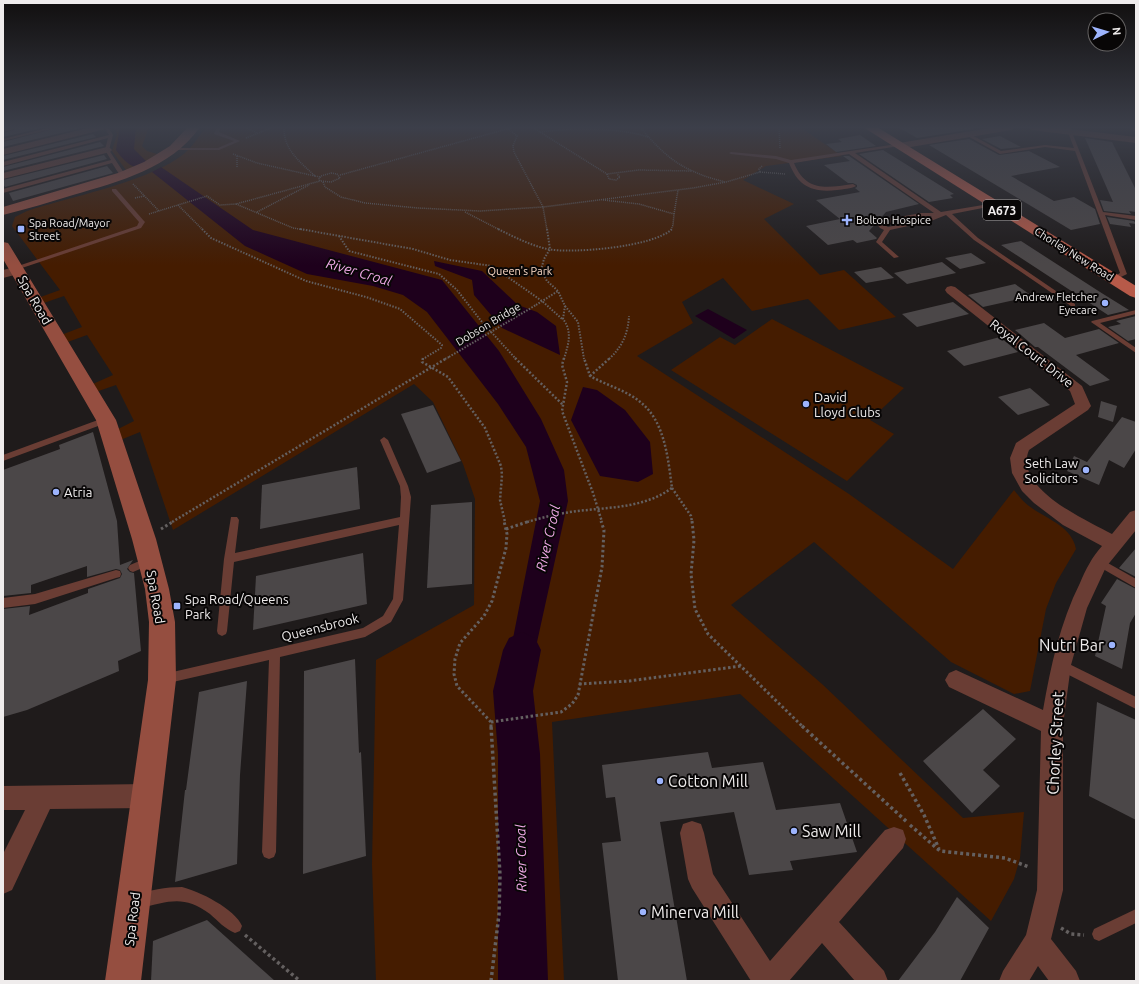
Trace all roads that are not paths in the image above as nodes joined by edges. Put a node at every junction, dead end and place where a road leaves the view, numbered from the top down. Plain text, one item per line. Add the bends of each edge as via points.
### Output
1 (15, 173) edge
2 (70, 173) edge
3 (121, 173) edge
4 (130, 173) edge
5 (795, 173) edge
6 (880, 173) edge
7 (943, 173) edge
8 (1085, 173) edge
9 (3, 176) edge
10 (123, 176) junction
11 (854, 186) dead end
12 (114, 190) dead end
13 (3, 191) edge
14 (26, 204) junction
15 (993, 204) junction
16 (3, 210) edge
17 (1100, 213) junction
18 (943, 214) junction
19 (3, 217) edge
20 (1136, 218) edge
21 (888, 229) junction
22 (3, 246) edge
23 (896, 257) dead end
24 (12, 271) edge
25 (1113, 279) junction
26 (951, 290) dead end
27 (1136, 293) edge
28 (1073, 305) dead end
29 (1136, 312) edge
30 (1136, 351) edge
31 (106, 420) junction
32 (384, 440) dead end
33 (3, 458) edge
34 (1136, 517) edge
35 (234, 520) dead end
36 (405, 520) junction
37 (1113, 543) junction
38 (229, 558) junction
39 (1099, 562) junction
40 (116, 574) dead end
41 (1136, 584) edge
42 (3, 603) edge
43 (222, 631) dead end
44 (275, 653) junction
45 (1061, 665) junction
46 (162, 680) junction
47 (956, 680) dead end
48 (1136, 702) edge
49 (1052, 725) junction
50 (147, 796) junction
51 (3, 798) edge
52 (43, 798) junction
53 (692, 833) dead end
54 (894, 839) dead end
55 (269, 852) dead end
56 (3, 881) edge
57 (134, 903) junction
58 (1136, 916) edge
59 (821, 922) junction
60 (235, 926) road end
61 (1041, 930) junction
62 (1099, 934) road end
63 (124, 981) edge
64 (767, 981) edge
65 (771, 981) edge
66 (874, 981) edge
67 (1013, 981) edge
68 (1066, 981) edge

1 - 9 street
2 - 13 lane
3 - 10 lane
4 - 10 main road
5 - 11 lane via 816,189
6 - 18 lane
7 - 15 main road, Chorley New Road / A673
8 - 17 lane
10 - 14 main road
12 - 24 lane via 142,222 139,227
14 - 16 main road
14 - 19 main road
15 - 18 lane
15 - 25 main road, Chorley New Road / A673
17 - 20 lane
17 - 25 lane via 1124,274
18 - 21 lane via 929,220
18 - 21 lane via 881,222 882,227
18 - 28 lane via 953,217 976,239
21 - 23 lane via 879,242
22 - 24 main road, Spa Road
24 - 31 main road, Spa Road
25 - 27 main road, Chorley New Road / A673
26 - 37 street, Royal Court Drive via 1077,389 1083,406 1022,447 1018,458 1020,474 1030,490 1044,504
29 - 30 lane via 1094,322
31 - 33 lane
31 - 46 main road, Spa Road via 142,556 157,589 162,622
32 - 36 lane, Queensbrook via 404,486
34 - 37 street, Chorley Street
35 - 38 lane
36 - 38 lane
36 - 44 lane, Queensbrook via 398,600 387,619 365,632
37 - 39 street, Chorley Street
38 - 43 lane
39 - 41 lane
39 - 45 street, Chorley Street via 1077,608
40 - 42 lane via 35,599
44 - 46 lane, Queensbrook
44 - 55 lane, Queensbrook
45 - 48 lane
45 - 49 street, Chorley Street
46 - 50 main road, Spa Road
47 - 49 street
49 - 61 street, Chorley Street via 1050,890
50 - 52 street
50 - 57 main road, Spa Road
51 - 52 street
52 - 56 street
53 - 64 street via 701,879
54 - 59 street
57 - 60 lane via 173,894 190,894 201,899
57 - 63 main road, Spa Road
58 - 62 lane
59 - 65 street
59 - 66 street
61 - 67 street, Chorley Street
61 - 68 street

